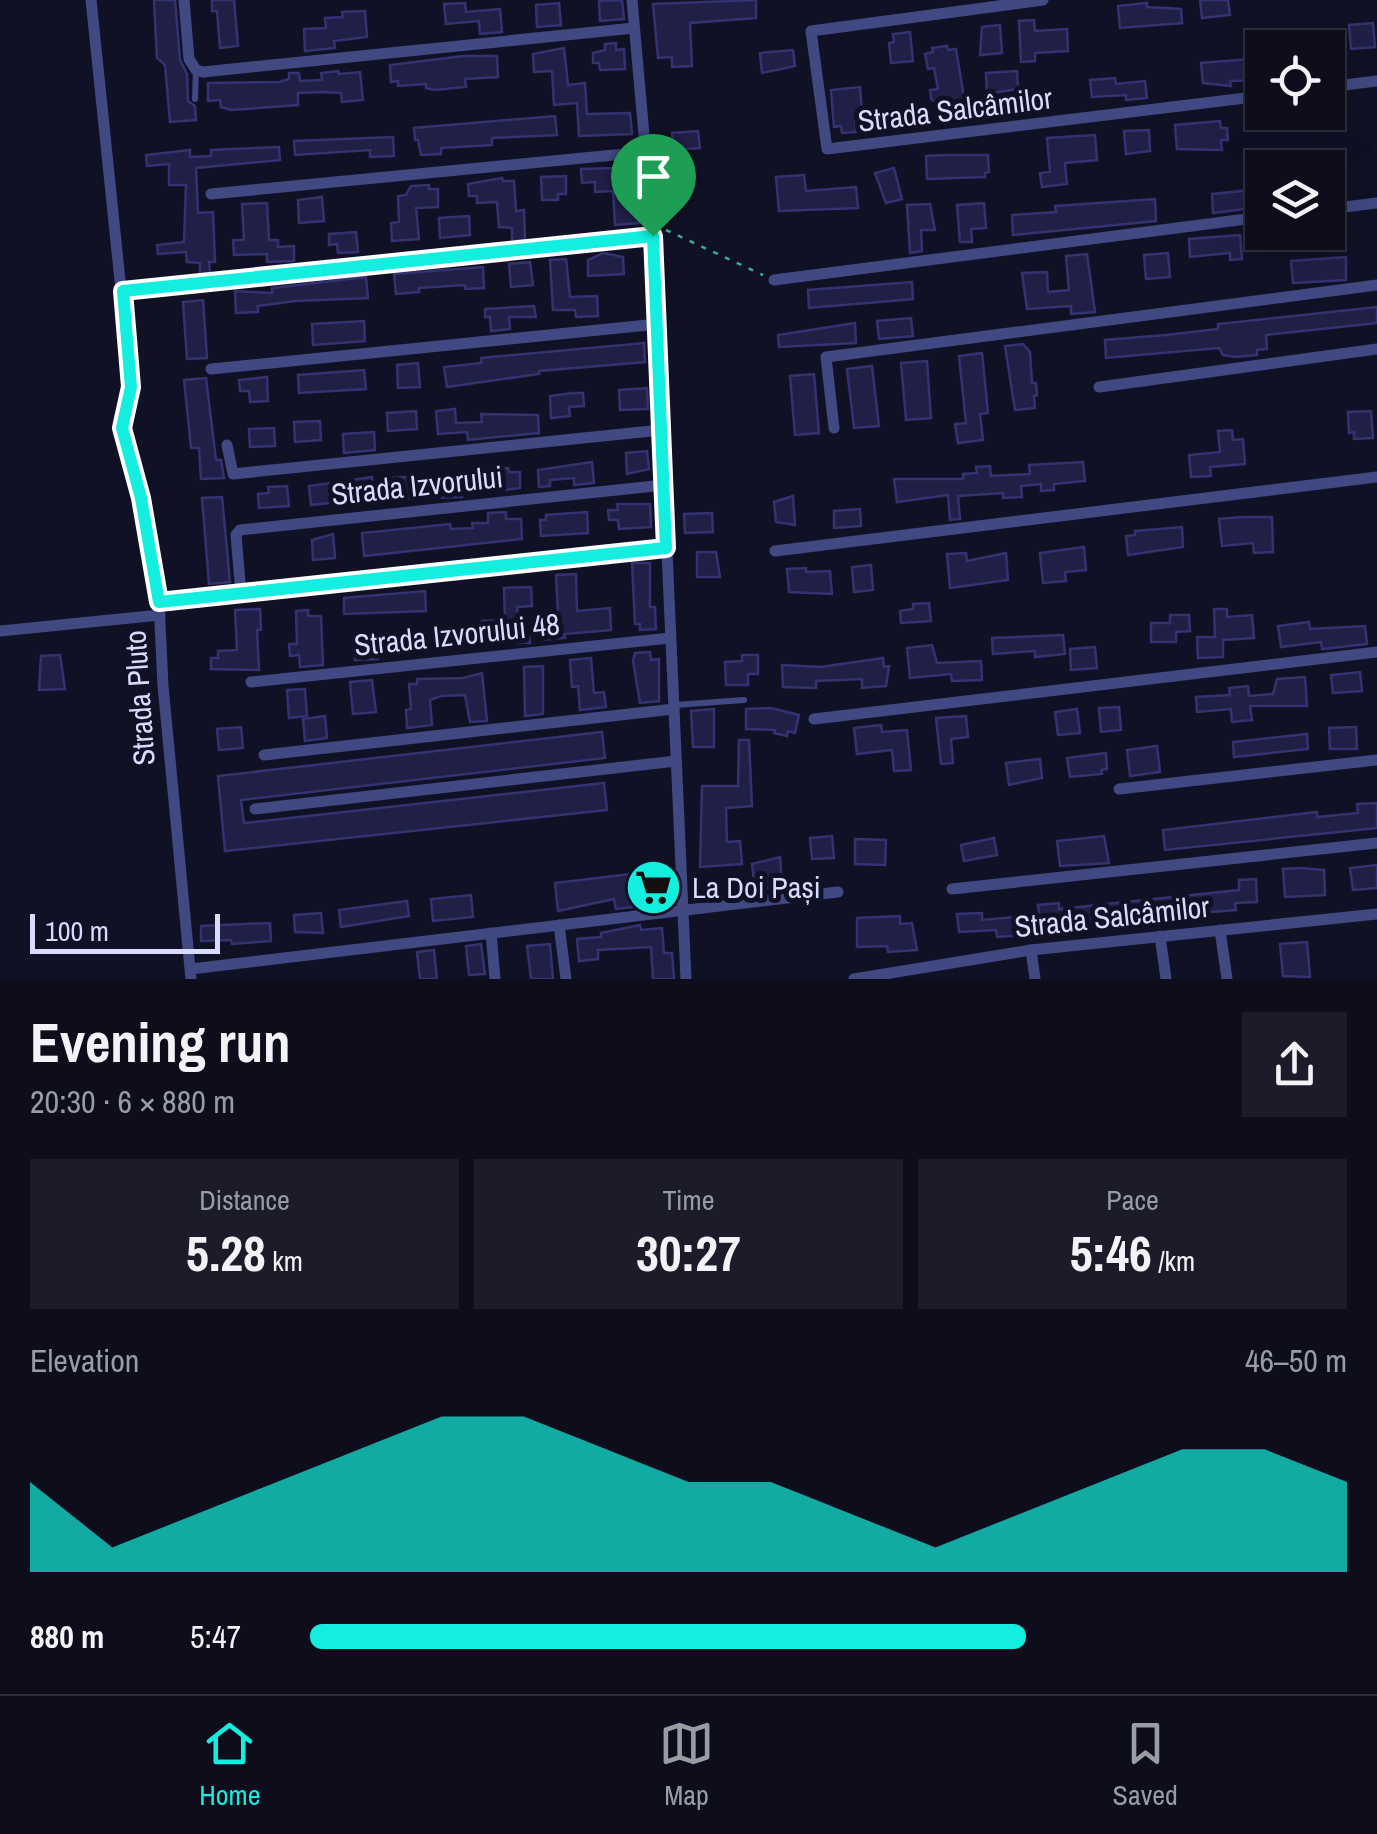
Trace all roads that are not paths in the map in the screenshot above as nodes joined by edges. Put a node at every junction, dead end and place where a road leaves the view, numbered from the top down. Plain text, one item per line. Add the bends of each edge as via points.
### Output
1 (92, 0) edge
2 (184, 0) edge
3 (632, 0) edge
4 (1044, 0) edge
5 (634, 28) junction
6 (196, 70) junction
7 (1377, 81) edge
8 (1345, 85) edge
9 (1245, 98) edge
10 (195, 99) dead end
11 (645, 152) junction
12 (211, 194) dead end
13 (1377, 203) edge
14 (1345, 207) edge
15 (1245, 220) edge
16 (653, 236) junction
17 (774, 280) road end
18 (1377, 285) edge
19 (123, 291) junction
20 (658, 324) junction
21 (1377, 349) edge
22 (211, 369) dead end
23 (1099, 387) dead end
24 (834, 428) dead end
25 (661, 430) junction
26 (226, 445) dead end
27 (1377, 477) edge
28 (664, 486) junction
29 (666, 548) junction
30 (775, 551) dead end
31 (242, 594) junction
32 (159, 609) junction
33 (0, 631) edge
34 (670, 638) junction
35 (1377, 652) edge
36 (250, 682) dead end
37 (744, 700) dead end
38 (674, 707) junction
39 (814, 719) dead end
40 (264, 755) dead end
41 (1377, 760) edge
42 (676, 761) junction
43 (1119, 789) dead end
44 (255, 809) dead end
45 (1377, 842) edge
46 (952, 889) dead end
47 (838, 892) dead end
48 (680, 910) junction
49 (1377, 914) edge
50 (559, 925) junction
51 (1220, 930) junction
52 (491, 932) junction
53 (1160, 936) junction
54 (1032, 950) junction
55 (191, 974) edge
56 (890, 975) edge
57 (495, 979) edge
58 (566, 979) edge
59 (686, 979) edge
60 (854, 979) edge
61 (1035, 979) edge
62 (1166, 979) edge
63 (1226, 979) edge

1 - 19 street, Strada Pluto
2 - 6 street via 189,59
3 - 5 street
4 - 9 street, Strada Salcâmilor via 811,32 827,148
5 - 6 street
5 - 11 street
6 - 10 lane
7 - 8 street
11 - 12 street
11 - 16 street
13 - 14 street
15 - 17 street
16 - 19 street
16 - 20 street
18 - 24 street via 820,358
19 - 32 street, Strada Pluto via 131,387 122,428
20 - 22 street
20 - 25 street
21 - 23 street
25 - 26 street via 233,474
25 - 28 street
27 - 30 street
28 - 29 street
28 - 31 street, Strada Izvorului via 240,530
29 - 31 street
29 - 34 street
31 - 32 street
32 - 33 street
32 - 55 street, Strada Pluto
34 - 36 street, Strada Izvorului 48
34 - 38 street
35 - 39 street
37 - 38 lane
38 - 40 street
38 - 42 street
41 - 43 street
42 - 44 street
42 - 48 street
45 - 46 street
47 - 48 street
48 - 50 street
48 - 59 street
49 - 51 street, Strada Salcâmilor
50 - 52 street
50 - 58 street
51 - 53 street, Strada Salcâmilor
51 - 63 street
52 - 55 street
52 - 57 street
53 - 54 street, Strada Salcâmilor
53 - 62 street
54 - 56 street, Strada Salcâmilor
54 - 61 street
56 - 60 street, Strada Salcâmilor

